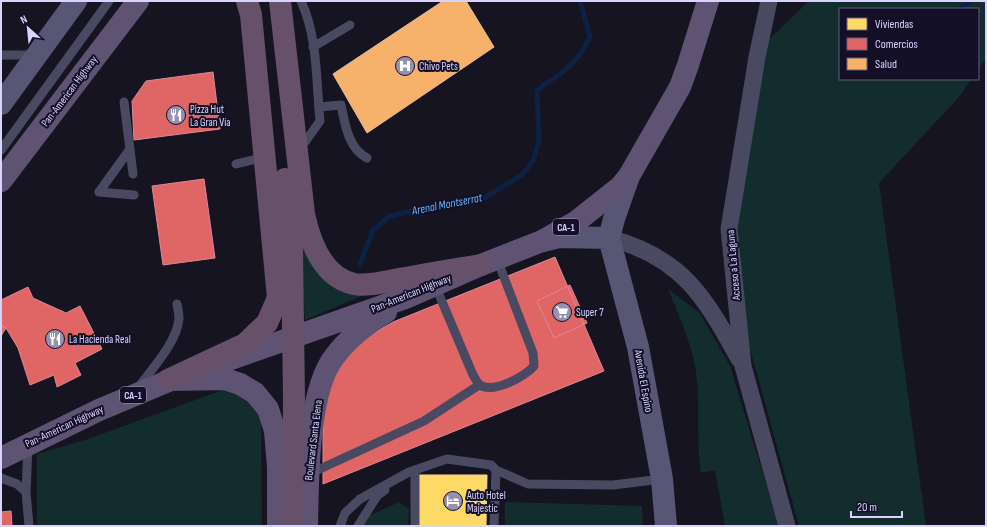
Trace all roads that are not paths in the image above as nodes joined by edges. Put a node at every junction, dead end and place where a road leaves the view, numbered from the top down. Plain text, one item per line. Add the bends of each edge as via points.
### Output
1 (76, 1) edge
2 (109, 1) edge
3 (138, 1) edge
4 (247, 1) edge
5 (301, 1) edge
6 (708, 1) edge
7 (769, 1) edge
8 (272, 3) edge
9 (350, 25) dead end
10 (313, 47) junction
11 (1, 55) edge
12 (38, 55) junction
13 (124, 102) dead end
14 (1, 104) edge
15 (319, 107) junction
16 (130, 149) junction
17 (1, 150) edge
18 (297, 152) junction
19 (265, 157) junction
20 (367, 158) dead end
21 (236, 164) dead end
22 (133, 174) dead end
23 (629, 176) junction
24 (1, 181) edge
25 (134, 195) dead end
26 (609, 238) junction
27 (542, 241) junction
28 (489, 262) junction
29 (435, 285) junction
30 (408, 297) junction
31 (177, 304) dead end
32 (743, 366) junction
33 (168, 380) junction
34 (479, 385) junction
35 (132, 396) junction
36 (28, 443) junction
37 (1, 463) edge
38 (496, 470) junction
39 (412, 471) junction
40 (308, 474) junction
41 (662, 479) junction
42 (26, 492) junction
43 (29, 526) edge
44 (278, 526) edge
45 (293, 526) edge
46 (307, 526) edge
47 (340, 526) edge
48 (358, 526) edge
49 (415, 526) edge
50 (494, 526) edge
51 (666, 526) edge
52 (786, 526) edge

1 - 12 main road
2 - 17 lane
3 - 24 main road, Pan-American Highway
4 - 19 highway via 251,15
5 - 10 lane via 307,13
6 - 23 main road, Pan-American Highway / CA-1 via 680,87
7 - 32 street, Acceso a La Laguna via 757,57 729,229
8 - 18 highway
8 - 45 highway, bridge via 292,253
9 - 10 lane
10 - 15 lane
11 - 12 lane
12 - 14 main road
13 - 16 lane
15 - 18 lane via 320,121
15 - 20 lane via 341,105 347,132 354,148
16 - 22 lane
16 - 25 lane via 99,192
18 - 28 highway via 303,207 310,240 332,273 343,280 355,284 379,282
19 - 21 lane
19 - 33 highway via 278,298 274,309 267,323 245,344
23 - 26 main road, Avenida El Espino
23 - 27 main road, Pan-American Highway / CA-1 via 620,187 577,221
26 - 27 main road via 559,237
26 - 32 street via 634,245 658,257 679,272 698,292
26 - 41 main road, Avenida El Espino via 638,347
27 - 28 main road, Pan-American Highway / CA-1
28 - 29 main road, Pan-American Highway / CA-1
28 - 34 lane via 533,352 534,366 527,373 497,387 487,388
29 - 30 main road, Pan-American Highway / CA-1
29 - 34 lane
30 - 33 main road, Pan-American Highway / CA-1
30 - 40 main road, Boulevard Santa Elena via 368,324 334,356 325,372 317,399
31 - 35 lane via 178,327 161,357
32 - 52 street, Acceso a La Laguna
33 - 35 main road, Pan-American Highway / CA-1
33 - 44 main road via 225,379 255,393 268,409 275,431
34 - 40 lane via 424,421
35 - 36 main road, Pan-American Highway / CA-1
36 - 37 main road, Pan-American Highway / CA-1
36 - 42 lane
37 - 42 lane
38 - 39 lane via 491,465 447,459
38 - 41 lane via 528,484 613,485
38 - 50 lane
39 - 47 lane via 360,499 345,513
39 - 48 lane via 377,496
39 - 49 lane
40 - 46 main road, Boulevard Santa Elena
41 - 51 main road, Avenida El Espino
42 - 43 lane

